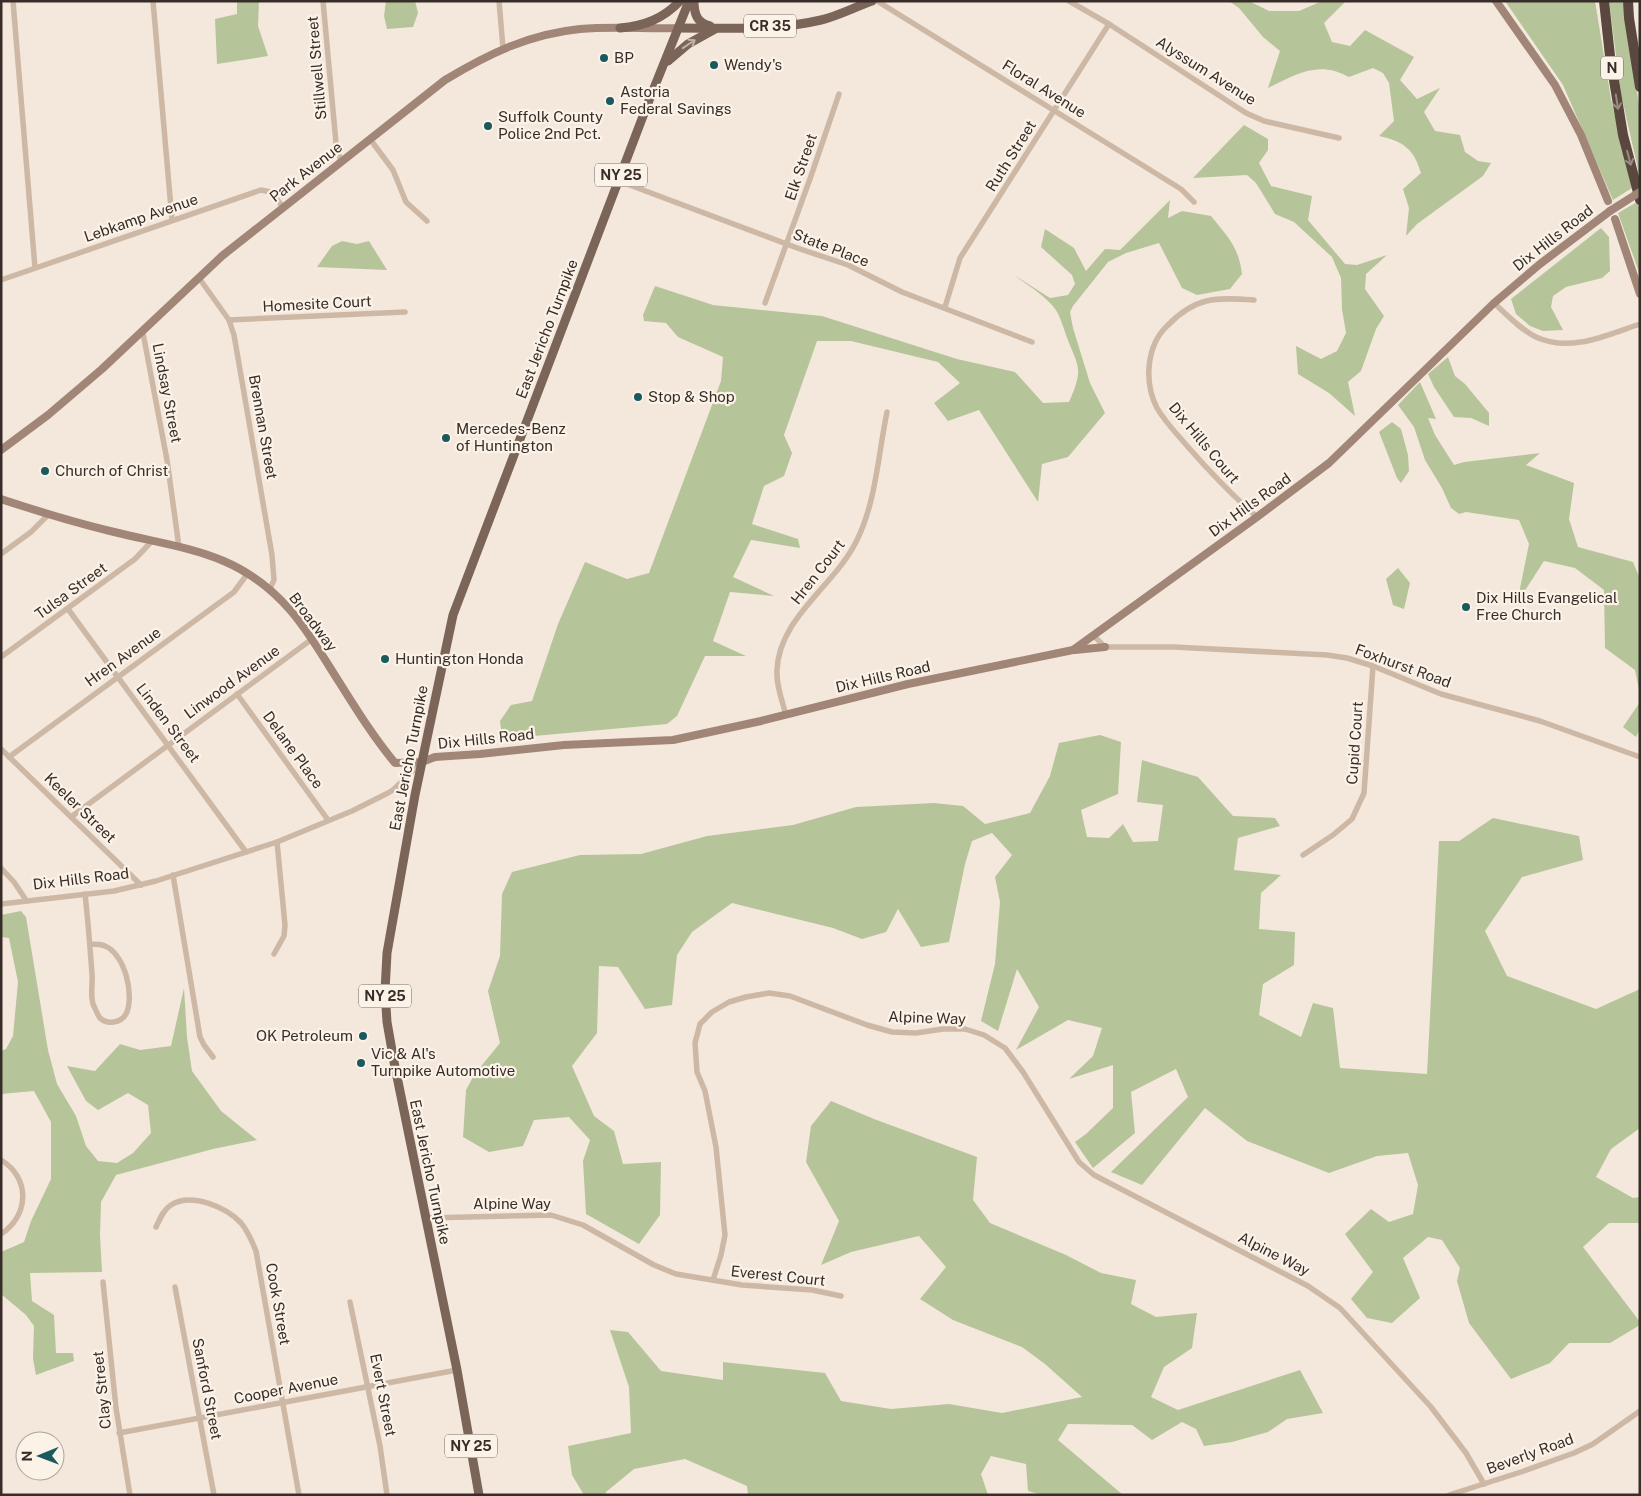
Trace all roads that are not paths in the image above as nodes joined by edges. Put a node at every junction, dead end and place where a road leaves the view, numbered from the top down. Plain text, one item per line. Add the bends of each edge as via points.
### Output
1 (13, 1) edge
2 (153, 1) edge
3 (323, 1) edge
4 (499, 1) edge
5 (680, 1) edge
6 (689, 1) edge
7 (694, 1) edge
8 (872, 1) edge
9 (877, 1) edge
10 (1069, 1) edge
11 (1496, 1) edge
12 (1604, 1) edge
13 (1628, 1) edge
14 (1109, 24) junction
15 (620, 28) junction
16 (679, 28) junction
17 (717, 28) junction
18 (503, 48) junction
19 (664, 65) junction
20 (1640, 87) edge
21 (838, 94) dead end
22 (1055, 110) junction
23 (1338, 138) dead end
24 (370, 139) junction
25 (342, 162) junction
26 (619, 180) junction
27 (1640, 192) edge
28 (1640, 200) edge
29 (1608, 201) dead end
30 (1194, 202) dead end
31 (283, 207) junction
32 (1615, 219) dead end
33 (172, 220) junction
34 (427, 222) dead end
35 (787, 244) junction
36 (35, 268) junction
37 (198, 278) junction
38 (1, 280) edge
39 (1640, 294) edge
40 (1254, 300) dead end
41 (765, 303) dead end
42 (1494, 303) junction
43 (945, 307) junction
44 (406, 312) dead end
45 (229, 320) junction
46 (1640, 324) edge
47 (143, 332) junction
48 (1032, 342) dead end
49 (887, 412) dead end
50 (1, 450) edge
51 (1, 499) edge
52 (49, 514) junction
53 (1257, 517) junction
54 (152, 541) junction
55 (179, 547) junction
56 (1, 554) edge
57 (248, 573) junction
58 (270, 589) junction
59 (68, 609) junction
60 (1093, 636) junction
61 (312, 639) junction
62 (1105, 647) junction
63 (1073, 650) junction
64 (1, 657) edge
65 (1373, 666) junction
66 (118, 676) junction
67 (237, 694) junction
68 (786, 715) junction
69 (168, 744) junction
70 (1, 749) edge
71 (9, 756) junction
72 (1640, 757) edge
73 (422, 762) junction
74 (71, 817) junction
75 (328, 820) junction
76 (277, 842) junction
77 (246, 852) junction
78 (1303, 856) dead end
79 (1, 868) edge
80 (173, 875) junction
81 (141, 885) junction
82 (84, 894) junction
83 (26, 900) junction
84 (1, 904) edge
85 (90, 944) junction
86 (274, 954) dead end
87 (213, 1057) dead end
88 (1, 1160) edge
89 (425, 1218) junction
90 (156, 1227) dead end
91 (1, 1234) edge
92 (713, 1280) junction
93 (103, 1282) dead end
94 (176, 1287) dead end
95 (841, 1296) dead end
96 (350, 1302) dead end
97 (457, 1370) junction
98 (369, 1386) junction
99 (282, 1403) junction
100 (1640, 1411) edge
101 (200, 1418) junction
102 (119, 1433) junction
103 (1484, 1484) junction
104 (130, 1495) edge
105 (214, 1495) edge
106 (299, 1495) edge
107 (387, 1495) edge
108 (480, 1495) edge
109 (1449, 1495) edge

1 - 36 street
2 - 33 street
3 - 25 street, Stillwell Street via 336,144
4 - 18 street
5 - 15 main road via 656,20
6 - 16 main road, East Jericho Turnpike / NY 25
7 - 17 main road via 698,19
8 - 17 main road, CR 35 via 823,20 796,25
9 - 22 street, Floral Avenue
10 - 14 street, Alyssum Avenue
11 - 29 main road via 1538,58 1564,101
12 -> 28 highway, N via 1623,135
13 - 20 highway, N
14 - 22 street, Ruth Street
14 - 23 street, Alyssum Avenue via 1246,113 1264,121
15 - 16 main road, Park Avenue / CR 35
15 - 18 main road, Park Avenue / CR 35 via 560,32
16 - 17 main road, CR 35
16 - 19 main road, East Jericho Turnpike / NY 25
19 -> 17 main road via 688,44
18 - 24 main road, Park Avenue / CR 35 via 445,80
19 - 26 main road, East Jericho Turnpike / NY 25
21 - 35 street, Elk Street
22 - 30 street, Floral Avenue via 1181,189
22 - 43 street, Ruth Street via 960,258
24 - 25 main road, Park Avenue / CR 35
24 - 34 street via 393,170 406,202
25 - 31 main road, Park Avenue / CR 35
26 - 35 street, State Place
26 - 73 main road, East Jericho Turnpike / NY 25 via 453,615
27 - 42 main road, Dix Hills Road, bridge via 1586,228
31 - 33 street, Lebkamp Avenue via 270,192 261,190
31 - 37 main road, Park Avenue / CR 35
32 - 39 main road
33 - 36 street, Lebkamp Avenue
35 - 41 street, Elk Street
35 - 43 street, State Place via 848,265 902,292
36 - 38 street, Lebkamp Avenue
37 - 45 street, Brennan Street
37 - 47 main road, Park Avenue / CR 35
40 - 53 street, Dix Hills Court via 1224,298 1204,301 1186,309 1156,340 1149,371 1156,406 1166,422 1227,491
42 - 46 street via 1523,329 1549,342 1590,340
42 - 53 main road, Dix Hills Road via 1340,453
43 - 48 street, State Place
44 - 45 street, Homesite Court
45 - 58 street, Brennan Street via 272,555 274,580
47 - 50 main road, Park Avenue / CR 35 via 48,415
47 - 55 street, Lindsay Street via 168,460
49 - 68 street, Hren Court via 867,516 856,542 786,633 780,648 777,671
51 - 52 main road, Broadway
52 - 54 main road, Broadway
52 - 56 street
53 - 60 main road, Dix Hills Road
54 - 55 main road, Broadway
54 - 59 street, Tulsa Street via 135,559
55 - 57 main road, Broadway via 215,556
57 - 58 main road, Broadway
57 - 66 street, Hren Avenue via 234,592
58 - 61 main road, Broadway via 291,610
59 - 64 street, Tulsa Street
59 - 66 street, Linden Street
60 - 62 street
60 - 63 main road, Dix Hills Road
61 - 67 street, Linwood Avenue
61 - 73 main road, Broadway via 376,740 395,763
62 - 63 main road
62 - 65 street, Foxhurst Road via 1327,655
63 - 68 main road, Dix Hills Road via 908,684
65 - 72 street, Foxhurst Road via 1441,694 1540,721
65 - 78 street, Cupid Court via 1364,793 1359,808 1352,820
66 - 69 street, Linden Street
66 - 71 street, Hren Avenue
67 - 69 street, Linwood Avenue
67 - 75 street, Delane Place
68 - 73 main road, Dix Hills Road via 667,741 564,745 435,757
69 - 74 street, Linwood Avenue
69 - 77 street, Linden Street
70 - 71 street, Keeler Street
71 - 74 street, Keeler Street
73 - 75 street, Dix Hills Road via 393,790
73 - 89 main road, East Jericho Turnpike / NY 25 via 388,941 385,991 394,1062
74 - 81 street, Keeler Street
75 - 76 street, Dix Hills Road
76 - 77 street, Dix Hills Road
76 - 86 street via 285,925 284,936
77 - 80 street, Dix Hills Road
79 - 83 street
80 - 81 street, Dix Hills Road
80 - 87 street via 200,1037
81 - 82 street, Dix Hills Road
82 - 83 street, Dix Hills Road
82 - 85 street
83 - 84 street, Dix Hills Road
85 - 85 street via 93,1002 100,1018 116,1022 126,1013 129,987 124,968 111,950 101,944
88 - 91 street via 16,1173 23,1193 17,1220
89 - 92 street, Alpine Way via 551,1215 583,1225 676,1274
89 - 97 main road, East Jericho Turnpike / NY 25
90 - 99 street, Cook Street via 163,1212 172,1204 190,1200 208,1202 241,1223 256,1250
92 - 95 street, Everest Court
92 - 103 street, Alpine Way via 725,1235 716,1146 705,1092 697,1072 695,1043 700,1024 729,1002 768,992 790,996 892,1032 964,1029 1005,1048 1079,1162 1094,1175 1308,1286 1340,1308 1431,1407
93 - 102 street, Clay Street
94 - 101 street, Sanford Street
96 - 98 street, Evert Street
97 - 98 street, Cooper Avenue
97 - 108 main road, East Jericho Turnpike / NY 25
98 - 99 street, Cooper Avenue
98 - 107 street, Evert Street
99 - 101 street, Cooper Avenue
99 - 106 street, Cook Street
100 - 103 street, Beverly Road via 1574,1454
101 - 102 street, Cooper Avenue
101 - 105 street, Sanford Street
102 - 104 street, Clay Street
103 - 109 street, Beverly Road

